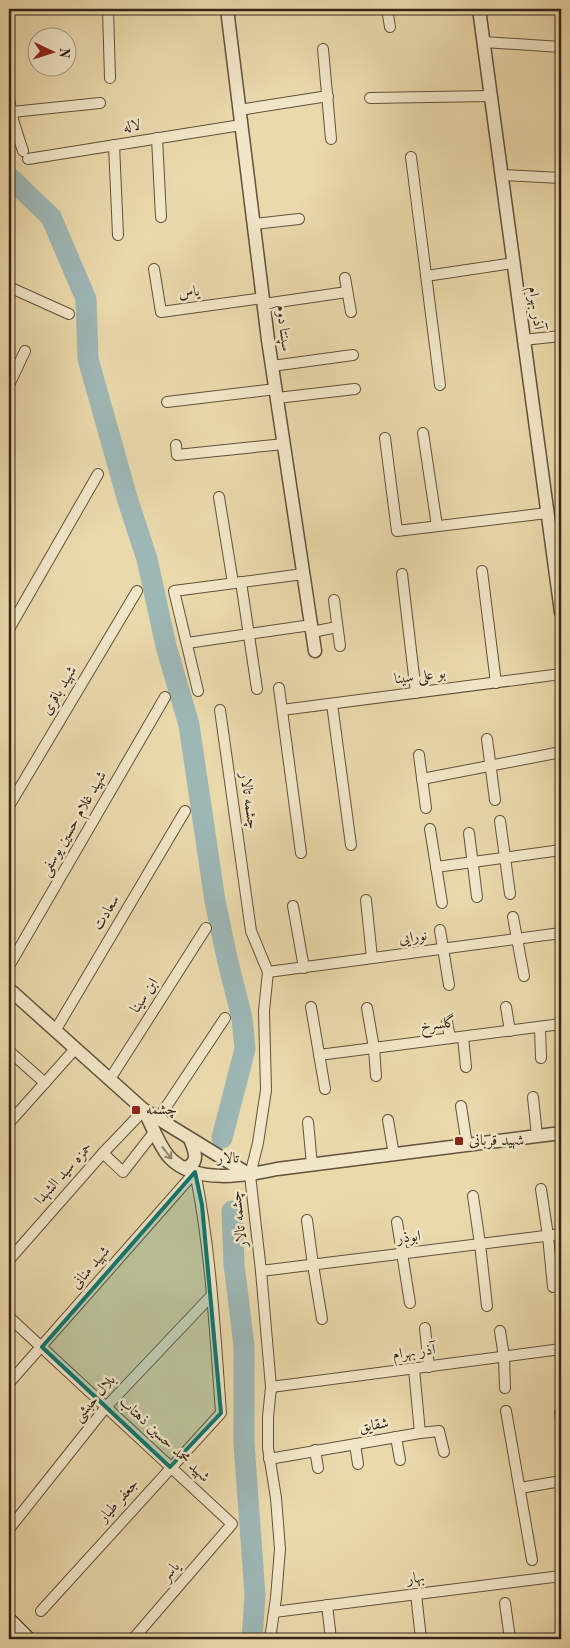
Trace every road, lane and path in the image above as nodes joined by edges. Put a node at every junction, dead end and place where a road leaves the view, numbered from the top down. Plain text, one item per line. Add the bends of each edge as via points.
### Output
1 (108, 9) edge
2 (227, 9) edge
3 (387, 9) edge
4 (479, 9) edge
5 (390, 27) dead end
6 (484, 42) junction
7 (561, 47) edge
8 (323, 49) dead end
9 (110, 78) dead end
10 (328, 96) junction
11 (491, 96) junction
12 (370, 98) dead end
13 (9, 99) edge
14 (100, 103) dead end
15 (239, 110) junction
16 (12, 112) junction
17 (241, 125) junction
18 (157, 138) junction
19 (332, 140) dead end
20 (114, 145) junction
21 (412, 157) dead end
22 (501, 175) junction
23 (561, 178) edge
24 (161, 217) dead end
25 (299, 219) dead end
26 (254, 224) junction
27 (118, 235) dead end
28 (513, 263) junction
29 (154, 270) dead end
30 (426, 276) junction
31 (345, 278) dead end
32 (9, 287) edge
33 (347, 292) junction
34 (263, 301) junction
35 (350, 312) dead end
36 (69, 314) dead end
37 (561, 336) edge
38 (523, 340) junction
39 (25, 351) dead end
40 (353, 355) dead end
41 (272, 366) junction
42 (9, 385) edge
43 (440, 385) dead end
44 (355, 389) dead end
45 (276, 394) junction
46 (168, 402) dead end
47 (423, 433) dead end
48 (385, 438) dead end
49 (284, 444) junction
50 (176, 445) dead end
51 (98, 474) dead end
52 (220, 497) dead end
53 (547, 513) junction
54 (437, 526) junction
55 (482, 570) dead end
56 (303, 574) junction
57 (402, 574) dead end
58 (237, 583) junction
59 (137, 591) dead end
60 (334, 600) dead end
61 (561, 612) edge
62 (338, 627) junction
63 (311, 628) junction
64 (9, 629) edge
65 (248, 634) junction
66 (187, 643) junction
67 (340, 646) dead end
68 (315, 651) dead end
69 (561, 674) edge
70 (496, 683) junction
71 (279, 688) dead end
72 (257, 689) dead end
73 (198, 691) dead end
74 (416, 693) junction
75 (165, 697) dead end
76 (332, 704) junction
77 (220, 710) dead end
78 (282, 710) junction
79 (487, 739) dead end
80 (561, 752) edge
81 (419, 755) dead end
82 (491, 766) junction
83 (422, 780) junction
84 (495, 800) dead end
85 (9, 806) edge
86 (426, 808) dead end
87 (184, 811) dead end
88 (500, 821) dead end
89 (430, 829) dead end
90 (468, 833) dead end
91 (350, 845) dead end
92 (561, 850) edge
93 (301, 853) dead end
94 (505, 857) junction
95 (472, 862) junction
96 (436, 866) junction
97 (510, 894) dead end
98 (477, 897) dead end
99 (366, 900) dead end
100 (442, 903) dead end
101 (293, 906) dead end
102 (513, 917) dead end
103 (206, 928) dead end
104 (440, 930) dead end
105 (561, 933) edge
106 (517, 939) junction
107 (443, 949) junction
108 (372, 958) junction
109 (9, 966) edge
110 (304, 968) junction
111 (268, 972) junction
112 (524, 976) dead end
113 (449, 985) dead end
114 (9, 989) edge
115 (311, 1007) dead end
116 (506, 1007) dead end
117 (368, 1008) dead end
118 (225, 1018) dead end
119 (447, 1022) dead end
120 (561, 1024) edge
121 (540, 1027) junction
122 (55, 1031) junction
123 (510, 1031) junction
124 (463, 1036) junction
125 (450, 1038) junction
126 (75, 1048) junction
127 (374, 1048) junction
128 (9, 1051) edge
129 (319, 1055) junction
130 (541, 1058) dead end
131 (466, 1067) dead end
132 (376, 1076) dead end
133 (110, 1080) junction
134 (45, 1083) junction
135 (325, 1089) dead end
136 (533, 1097) dead end
137 (461, 1106) dead end
138 (144, 1110) junction
139 (388, 1120) dead end
140 (308, 1122) dead end
141 (9, 1123) edge
142 (157, 1125) junction
143 (561, 1133) edge
144 (537, 1136) junction
145 (190, 1139) junction
146 (467, 1145) junction
147 (103, 1153) junction
148 (394, 1155) junction
149 (312, 1165) junction
150 (190, 1170) junction
151 (250, 1175) junction
152 (541, 1189) dead end
153 (473, 1196) dead end
154 (307, 1220) dead end
155 (397, 1222) dead end
156 (561, 1234) edge
157 (548, 1236) junction
158 (480, 1244) junction
159 (403, 1254) junction
160 (9, 1260) edge
161 (313, 1265) junction
162 (261, 1271) junction
163 (553, 1288) dead end
164 (212, 1294) junction
165 (410, 1303) dead end
166 (487, 1306) dead end
167 (9, 1317) edge
168 (322, 1319) dead end
169 (425, 1328) dead end
170 (500, 1331) dead end
171 (42, 1347) junction
172 (561, 1349) edge
173 (504, 1357) junction
174 (429, 1367) junction
175 (414, 1369) junction
176 (9, 1383) edge
177 (271, 1387) junction
178 (505, 1388) dead end
179 (106, 1407) junction
180 (506, 1412) dead end
181 (420, 1433) junction
182 (396, 1437) junction
183 (355, 1444) junction
184 (315, 1450) junction
185 (444, 1452) dead end
186 (269, 1459) junction
187 (400, 1460) dead end
188 (358, 1464) dead end
189 (170, 1467) junction
190 (318, 1468) dead end
191 (561, 1482) edge
192 (520, 1488) junction
193 (232, 1524) joint
194 (9, 1529) edge
195 (532, 1560) dead end
196 (561, 1576) edge
197 (416, 1594) junction
198 (505, 1603) dead end
199 (327, 1605) junction
200 (41, 1611) dead end
201 (274, 1612) junction
202 (9, 1620) edge
203 (28, 1639) edge
204 (134, 1639) edge
205 (270, 1639) edge
206 (331, 1639) edge
207 (421, 1639) edge
208 (510, 1639) edge

1 - 9 street
2 - 15 street, سپنتا دوم
3 - 5 street
4 - 6 street, آذر بهرام
6 - 7 street
6 - 11 street, آذر بهرام
8 - 10 street
10 - 15 street
10 - 19 street
11 - 12 street
11 - 22 street, آذر بهرام
13 - 16 street
14 - 16 street
15 - 17 street, سپنتا دوم
16 - 20 street, لاله via 26,155
17 - 18 street, لاله
17 - 26 street, سپنتا دوم
18 - 20 street, لاله
18 - 24 street
20 - 27 street
21 - 30 street
22 - 23 street
22 - 28 street, آذر بهرام
25 - 26 street
26 - 34 street, سپنتا دوم
28 - 30 street
28 - 38 street, آذر بهرام
29 - 34 street, یاس via 161,312
30 - 43 street
31 - 33 street
32 - 36 street
33 - 34 street
33 - 35 street
34 - 41 street, سپنتا دوم
37 - 38 street
38 - 53 street, آذر بهرام
39 - 42 street
40 - 41 street
41 - 45 street, سپنتا دوم
44 - 45 street
45 - 46 street
45 - 49 street, سپنتا دوم
47 - 54 street
48 - 54 street via 397,530
49 - 50 street via 177,455
49 - 56 street, سپنتا دوم
51 - 64 street
52 - 58 street
53 - 54 street
53 - 61 street, آذر بهرام
55 - 70 street
56 - 58 street
56 - 63 street, سپنتا دوم
57 - 74 street
58 - 65 street
58 - 66 street via 174,591
59 - 85 street, شهید باقری
60 - 62 street
62 - 63 street
62 - 67 street
63 - 65 street
63 - 68 street, سپنتا دوم
65 - 66 street
65 - 72 street
66 - 73 street
69 - 70 street, بو علی سینا
70 - 74 street, بو علی سینا
71 - 78 street
74 - 76 street, بو علی سینا
75 - 109 street, شهید غلام حسین یوسفی
76 - 78 street, بو علی سینا
76 - 91 street
77 - 111 street, چشمه تالار via 251,931
78 - 93 street
79 - 82 street
80 - 82 street
81 - 83 street
82 - 83 street
82 - 84 street
83 - 86 street
87 - 122 street, سعادت
88 - 94 street
89 - 96 street
90 - 95 street
92 - 94 street
94 - 95 street
94 - 97 street
95 - 96 street
95 - 98 street
96 - 100 street
99 - 108 street
101 - 110 street
102 - 106 street
103 - 133 street, ابن سینا
104 - 107 street
105 - 106 street, نورایی
106 - 107 street, نورایی
106 - 112 street
107 - 108 street, نورایی
107 - 113 street
108 - 110 street, نورایی
110 - 111 street, نورایی
111 - 151 street, چشمه تالار via 264,1011 266,1090
114 - 122 street
115 - 129 street
116 - 123 street
117 - 127 street
118 - 142 street
119 - 125 street
120 - 121 street, گلسرخ
121 - 123 street, گلسرخ
121 - 130 street
122 - 126 street
123 - 124 street, گلسرخ
124 - 125 street, گلسرخ
124 - 131 street
125 - 127 street, گلسرخ
126 - 133 street
126 - 134 street
127 - 129 street, گلسرخ
127 - 132 street
128 - 134 street
129 - 135 street
133 - 138 street
134 - 141 street
136 - 144 street
137 - 146 street
138 - 142 street
138 - 147 street, حمزه سید الشهدا
139 - 148 street
140 - 149 street
142 - 145 street, تالار
142 - 147 street via 123,1172
142 -> 150 street via 162,1147 170,1158
143 - 144 street
144 - 146 street
145 - 150 street via 196,1154
145 - 151 street, تالار
146 - 148 street
147 - 160 street, حمزه سید الشهدا
148 - 149 street
149 - 151 street
150 - 151 street, تالار via 227,1176
150 - 164 street via 202,1205
150 - 171 street, شهید منانی
151 - 162 street, چشمه تالار
152 - 157 street
153 - 158 street
154 - 161 street
155 - 159 street
156 - 157 street, ابوذر
157 - 158 street, ابوذر
157 - 163 street
158 - 159 street, ابوذر
158 - 166 street
159 - 161 street, ابوذر
159 - 165 street
161 - 162 street, ابوذر
161 - 168 street
162 - 177 street, چشمه تالار
164 - 179 street, بلال حبشی
164 - 189 street, جعفر طیار via 221,1413
167 - 171 street, شهید محمد حسین ذهتاب
169 - 174 street
170 - 173 street
171 - 176 street, شهید منانی
171 - 179 street, شهید محمد حسین ذهتاب
172 - 173 street, آذر بهرام
173 - 174 street, آذر بهرام
173 - 178 street
174 - 175 street, آذر بهرام
175 - 177 street, آذر بهرام
175 - 181 street
177 - 186 street, چشمه تالار
179 - 189 street, شهید محمد حسین ذهتاب
179 - 194 street, بلال حبشی
180 - 192 street
181 - 182 street, شقایق
181 - 185 street, شقایق via 439,1430
182 - 183 street, شقایق
182 - 187 street
183 - 184 street, شقایق
183 - 188 street
184 - 186 street, شقایق
184 - 190 street
186 - 201 street, چشمه تالار via 280,1549
189 - 193 street, شهید محمد حسین ذهتاب
189 - 200 street, جعفر طیار
191 - 192 street
192 - 195 street
193 - 204 street, یاسر
196 - 197 street, بهار
197 - 199 street, بهار
197 - 207 street
198 - 208 street
199 - 201 street, بهار
199 - 206 street
201 - 205 street, چشمه تالار
202 - 203 main road

